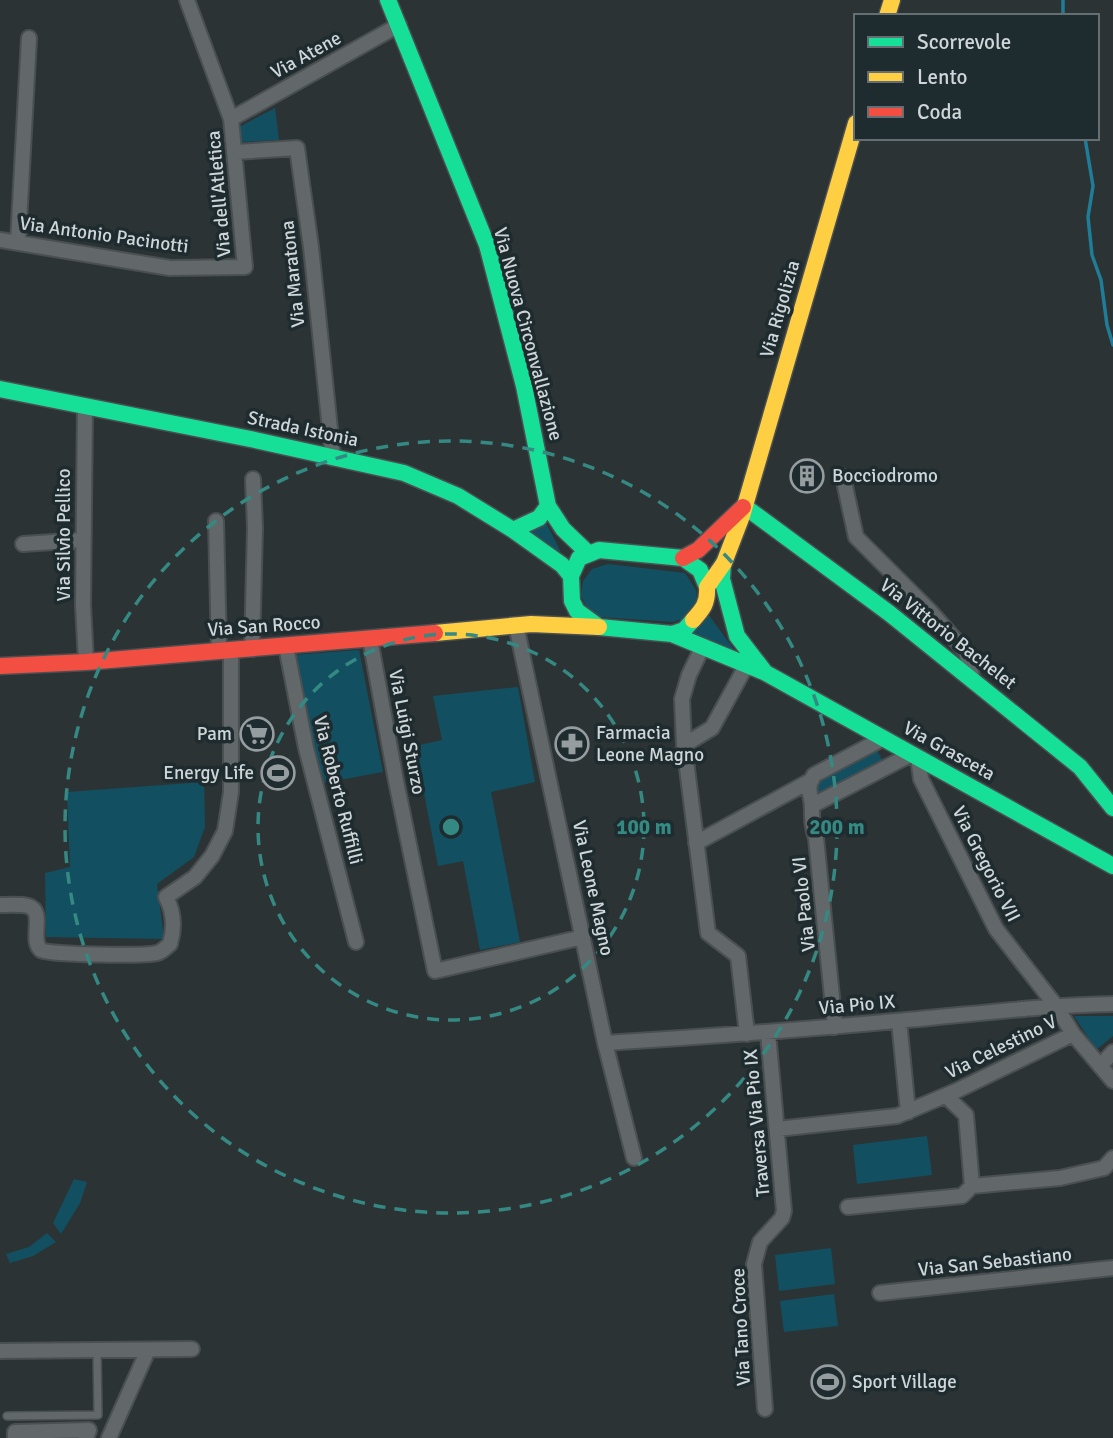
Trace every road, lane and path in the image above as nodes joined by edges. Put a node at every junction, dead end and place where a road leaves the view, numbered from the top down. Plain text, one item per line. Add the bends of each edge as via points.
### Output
1 (187, 0) edge
2 (388, 0) edge
3 (399, 25) junction
4 (29, 38) dead end
5 (231, 119) junction
6 (854, 131) edge
7 (236, 152) junction
8 (0, 240) edge
9 (18, 242) junction
10 (245, 267) joint
11 (0, 389) edge
12 (85, 407) junction
13 (333, 458) junction
14 (844, 477) dead end
15 (253, 479) dead end
16 (548, 506) junction
17 (744, 506) junction
18 (216, 521) dead end
19 (513, 530) junction
20 (83, 540) junction
21 (23, 544) dead end
22 (588, 553) junction
23 (683, 558) junction
24 (723, 564) junction
25 (571, 576) junction
26 (707, 592) junction
27 (572, 601) junction
28 (524, 625) junction
29 (599, 627) junction
30 (672, 634) junction
31 (370, 639) junction
32 (743, 644) junction
33 (286, 646) junction
34 (703, 646) junction
35 (252, 649) junction
36 (225, 650) junction
37 (86, 662) junction
38 (0, 666) edge
39 (746, 666) junction
40 (764, 672) junction
41 (973, 680) junction
42 (884, 738) junction
43 (684, 745) junction
44 (915, 755) junction
45 (812, 780) junction
46 (813, 805) junction
47 (1113, 808) edge
48 (696, 843) junction
49 (1113, 866) edge
50 (0, 905) edge
51 (583, 937) junction
52 (356, 942) dead end
53 (1113, 1004) edge
54 (1056, 1006) junction
55 (899, 1021) junction
56 (835, 1027) junction
57 (768, 1032) junction
58 (747, 1034) junction
59 (1073, 1034) junction
60 (605, 1044) junction
61 (1113, 1052) edge
62 (1100, 1066) junction
63 (1113, 1081) edge
64 (946, 1096) junction
65 (908, 1112) junction
66 (777, 1129) junction
67 (634, 1158) dead end
68 (1113, 1158) edge
69 (972, 1186) junction
70 (848, 1207) dead end
71 (760, 1242) joint
72 (1113, 1268) edge
73 (880, 1293) dead end
74 (148, 1349) junction
75 (192, 1349) dead end
76 (97, 1350) junction
77 (0, 1351) edge
78 (765, 1409) dead end
79 (7, 1416) dead end
80 (15, 1438) edge
81 (86, 1438) edge
82 (109, 1438) edge

1 - 5 street, Via dell'Atletica
2 - 3 street, Via Nuova Circonvallazione
3 - 5 street, Via Atene
3 - 16 street, Via Nuova Circonvallazione via 487,246 524,386
4 - 9 street
5 - 7 street, Via dell'Atletica
6 - 17 street, Via Rigolizia
7 - 10 street, Via dell'Atletica
7 - 13 street, Via Maratona via 297,148
8 - 9 street, Via Antonio Pacinotti
9 - 10 street, Via Antonio Pacinotti via 170,268
11 - 12 street, Strada Istonia
12 - 13 street, Strada Istonia
12 - 20 street, Via Silvio Pellico
13 - 19 street, Strada Istonia via 404,473 458,496
14 - 41 street via 856,537 966,652
15 - 35 street
16 - 19 street via 539,518
16 - 22 street, Via Nuova Circonvallazione
17 - 23 street via 698,550
17 - 24 street, Via Rigolizia
17 - 41 street, Via Vittorio Bachelet
18 - 36 street
19 - 25 street, Strada Istonia
20 - 21 street
20 - 37 street, Via Silvio Pellico
22 - 23 street via 600,550
22 - 25 street via 579,558
23 - 26 street via 700,570
24 - 26 street
24 - 32 street via 730,613
25 - 27 street
26 - 30 street via 700,615
26 - 32 street via 729,632
27 - 28 street via 556,613
27 - 29 street via 577,611
28 - 29 street
28 - 31 street, Via San Rocco
28 - 51 street, Via Leone Magno
29 - 30 street
30 - 34 street
31 - 33 street, Via San Rocco
31 - 51 street, Via Luigi Sturzo via 435,971
32 - 40 street
33 - 35 street, Via San Rocco
33 - 52 street, Via Roberto Ruffilli via 306,748
34 - 39 street
34 - 43 street via 682,699
35 - 36 street, Via San Rocco
36 - 37 street, Via San Rocco
36 - 50 street via 231,792 225,831 195,877 166,897 172,908 170,944 156,953 46,952 36,941 34,910
37 - 38 street, Via San Rocco
39 - 40 street
39 - 43 street via 712,728
40 - 42 street, Via Grasceta
41 - 47 street, Via Vittorio Bachelet via 1080,768
42 - 44 street, Via Grasceta
42 - 45 street
43 - 48 street
44 - 46 street
44 - 49 street, Via Grasceta
44 - 54 street, Via Gregorio VII via 921,779 996,929
45 - 46 street, Via Paolo VI via 808,794
45 - 48 street
46 - 56 street, Via Paolo VI via 811,823 817,838
48 - 58 street via 708,933 738,956
51 - 60 street, Via Leone Magno
53 - 54 street, Via Pio IX
54 - 55 street, Via Pio IX
54 - 59 street, Via Gregorio VII
55 - 56 street, Via Pio IX
55 - 65 street
56 - 57 street, Via Pio IX
57 - 58 street, Via Pio IX
57 - 66 street, Traversa Via Pio IX
58 - 60 street, Via Pio IX
59 - 62 street, Via Gregorio VII
59 - 64 street, Via Celestino V
60 - 67 street, Via Leone Magno
61 - 62 street
62 - 63 street, Via Gregorio VII
64 - 65 street, Via Celestino V
64 - 69 street via 966,1115
65 - 66 street, Via Celestino V
66 - 71 street, Traversa Via Pio IX via 784,1211
68 - 69 street via 1104,1168 1060,1178
69 - 70 street via 962,1196
71 - 78 street, Via Tano Croce via 754,1264
72 - 73 street, Via San Sebastiano
74 - 75 street
74 - 76 street
74 - 82 street
76 - 77 street
76 - 79 lane via 99,1415
80 - 81 street via 15,1432 89,1430

